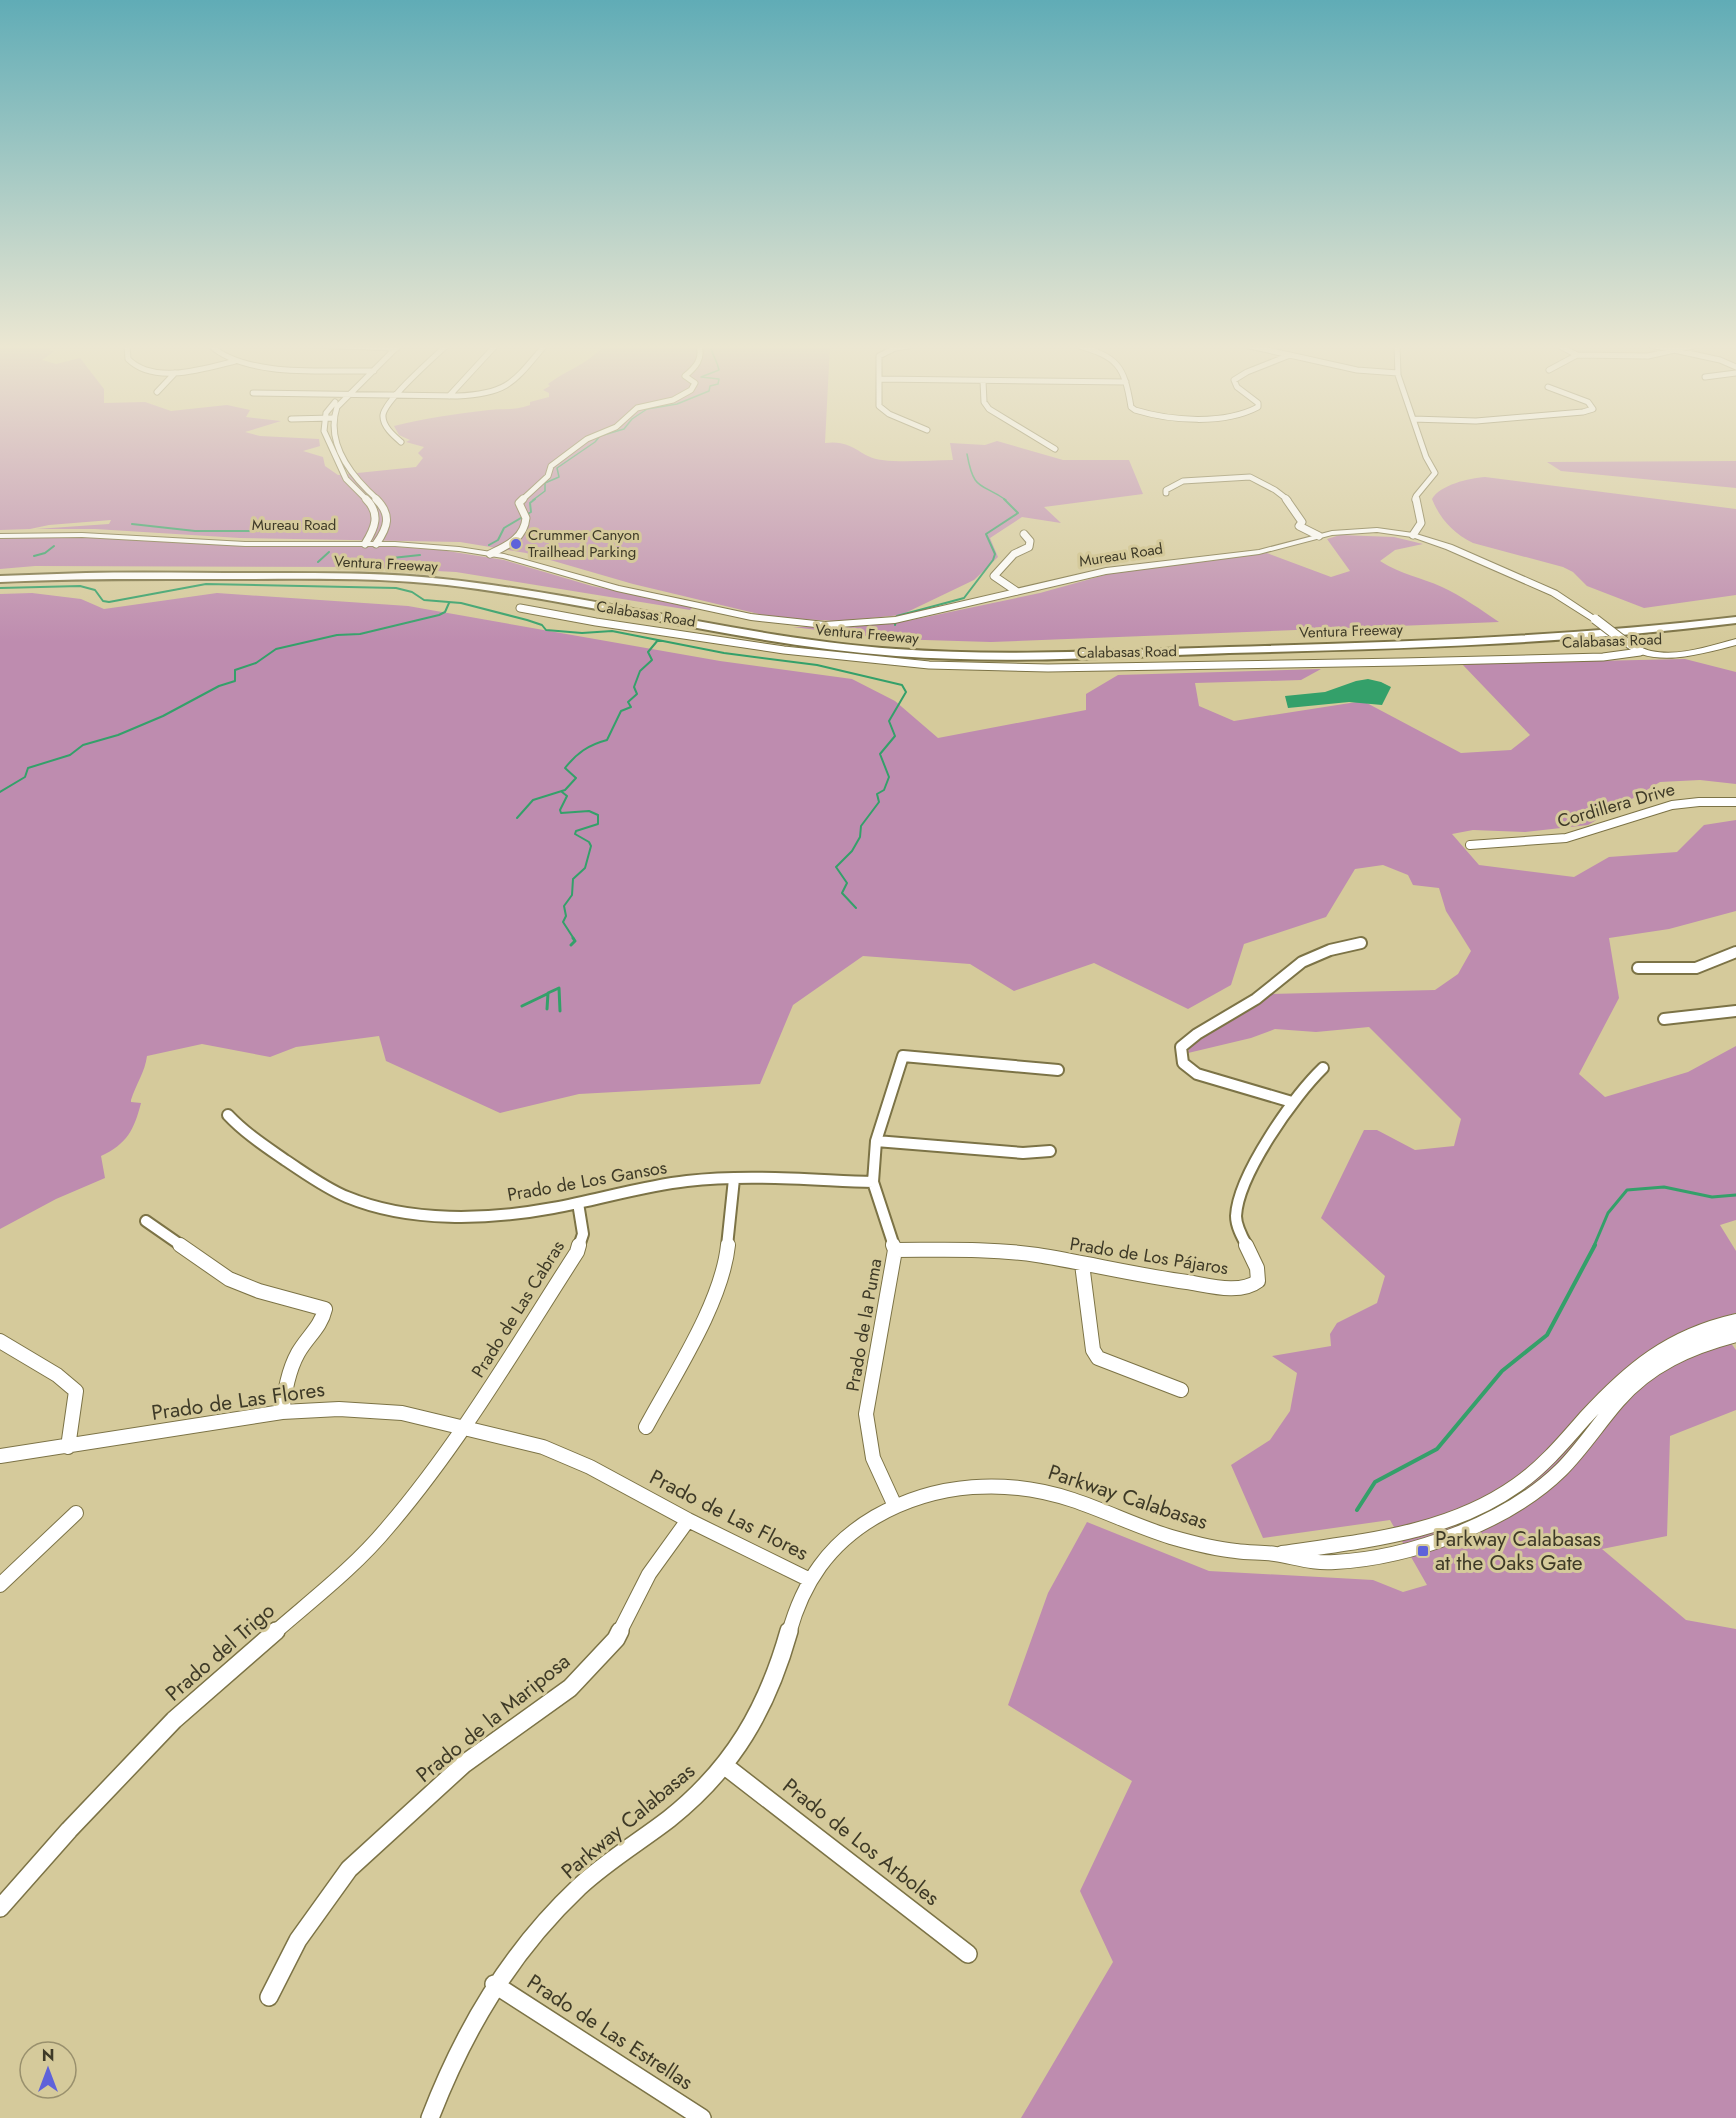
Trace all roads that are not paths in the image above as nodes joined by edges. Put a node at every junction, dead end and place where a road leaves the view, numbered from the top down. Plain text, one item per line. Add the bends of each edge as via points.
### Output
1 (330, 444) edge
2 (339, 444) edge
3 (581, 444) edge
4 (1046, 444) edge
5 (1421, 444) edge
6 (1055, 449) dead end
7 (1166, 493) dead end
8 (0, 533) edge
9 (1024, 534) dead end
10 (1413, 535) junction
11 (1319, 536) junction
12 (372, 542) junction
13 (493, 552) junction
14 (0, 573) edge
15 (0, 579) edge
16 (1016, 591) junction
17 (520, 608) dead end
18 (1736, 611) edge
19 (1736, 620) edge
20 (1736, 642) edge
21 (1640, 652) junction
22 (1736, 802) edge
23 (1470, 845) dead end
24 (1361, 943) dead end
25 (1736, 952) edge
26 (1638, 968) dead end
27 (1736, 1011) edge
28 (1664, 1019) dead end
29 (1323, 1068) dead end
30 (1058, 1070) dead end
31 (1292, 1102) junction
32 (228, 1115) dead end
33 (876, 1141) junction
34 (1050, 1151) dead end
35 (734, 1179) junction
36 (873, 1182) junction
37 (578, 1203) junction
38 (146, 1221) dead end
39 (895, 1250) junction
40 (1082, 1264) junction
41 (1736, 1321) edge
42 (1736, 1335) edge
43 (0, 1341) edge
44 (1181, 1390) dead end
45 (282, 1412) junction
46 (464, 1427) junction
47 (646, 1427) dead end
48 (68, 1448) junction
49 (0, 1456) edge
50 (895, 1506) junction
51 (76, 1513) dead end
52 (688, 1520) junction
53 (1398, 1535) junction
54 (1348, 1543) junction
55 (1406, 1549) junction
56 (1276, 1554) junction
57 (1355, 1560) junction
58 (808, 1578) junction
59 (0, 1585) edge
60 (725, 1766) junction
61 (0, 1908) edge
62 (968, 1954) dead end
63 (494, 1984) junction
64 (269, 1997) dead end
65 (430, 2118) edge
66 (702, 2118) edge

1 - 12 street via 346,479 376,514
2 - 12 street via 355,478 387,512 387,525
3 - 13 street via 551,466 548,476 519,502 525,516 523,531
4 - 6 street
5 - 10 street via 1435,474 1416,496 1421,523
7 - 11 street via 1183,482 1250,477 1275,489 1289,501 1302,522 1299,526
8 - 12 main road, Mureau Road via 245,544
9 - 16 street via 1030,541 1029,547 1014,554 994,576
10 - 11 main road, Mureau Road via 1368,530
10 - 21 main road, Mureau Road, bridge via 1538,585 1569,601
11 - 16 main road, Mureau Road via 1265,551 1106,571
12 - 13 main road, Mureau Road
13 - 16 main road, Mureau Road via 617,588 751,617 825,625 895,620
14 - 18 highway, Ventura Freeway via 103,569 415,572 520,585 808,636 962,648 1506,634
15 - 19 highway, Ventura Freeway via 411,579 508,591 816,645 948,655 1495,641 1604,635
17 - 21 street, Calabasas Road via 796,652 962,666 1425,662 1603,657
20 - 21 main road, Calabasas Road via 1672,654
22 - 23 street, Cordillera Drive via 1689,802 1661,807 1580,835 1553,840
24 - 31 street via 1315,955 1286,972 1254,1002 1193,1035 1181,1047 1183,1063 1197,1074
25 - 26 street via 1696,968
27 - 28 street
29 - 31 street, Prado de Los Pájaros
30 - 33 street, Prado de la Puma via 903,1056
31 - 40 street, Prado de Los Pájaros via 1265,1147 1237,1208 1239,1235 1259,1271 1256,1284 1237,1288
32 - 37 street, Prado de Los Gansos via 241,1130 326,1187 363,1203 457,1218 519,1214
33 - 34 street via 1023,1153
33 - 36 street, Prado de la Puma
35 - 36 street, Prado de Los Gansos
35 - 37 street, Prado de Los Gansos via 653,1186
35 - 47 street via 721,1280
36 - 39 street, Prado de la Puma
37 - 46 street, Prado de Las Cabras via 583,1234 577,1252
38 - 45 street via 229,1279 325,1309 322,1323 290,1368
39 - 40 street, Prado de Los Pájaros via 982,1250
39 - 50 street, Prado de la Puma via 866,1414 873,1458
40 - 44 street via 1093,1350 1098,1358
41 - 53 street, Parkway Calabasas via 1685,1338 1646,1360 1616,1386 1551,1457 1498,1499 1467,1514
42 - 55 street, Parkway Calabasas via 1692,1348 1656,1366 1630,1388 1552,1478 1505,1512
43 - 48 street via 76,1391
45 - 46 street, Prado de Las Flores via 339,1408 402,1413
45 - 48 street, Prado de Las Flores
46 - 52 street, Prado de Las Flores via 543,1447 590,1467
46 - 61 street, Prado del Trigo via 388,1528 174,1720
48 - 49 street, Prado de Las Flores
50 - 56 street, Parkway Calabasas via 933,1492 978,1485 1018,1485 1067,1496 1167,1536 1234,1551
50 - 58 street, Parkway Calabasas via 863,1524 833,1548
51 - 59 street
52 - 58 street, Prado de Las Flores
52 - 64 street, Prado de la Mariposa via 649,1574 616,1639 570,1688 465,1764 350,1869 298,1940
53 - 54 street, Parkway Calabasas
53 - 55 street
54 - 56 street, Parkway Calabasas
54 - 57 street
55 - 57 street, Parkway Calabasas
56 - 57 street, Parkway Calabasas via 1306,1562
58 - 60 street, Parkway Calabasas via 758,1717
60 - 62 street, Prado de Los Arboles
60 - 63 street, Parkway Calabasas via 682,1808 612,1858 559,1906
63 - 65 street, Parkway Calabasas via 445,2076
63 - 66 street, Prado de Las Estrellas

